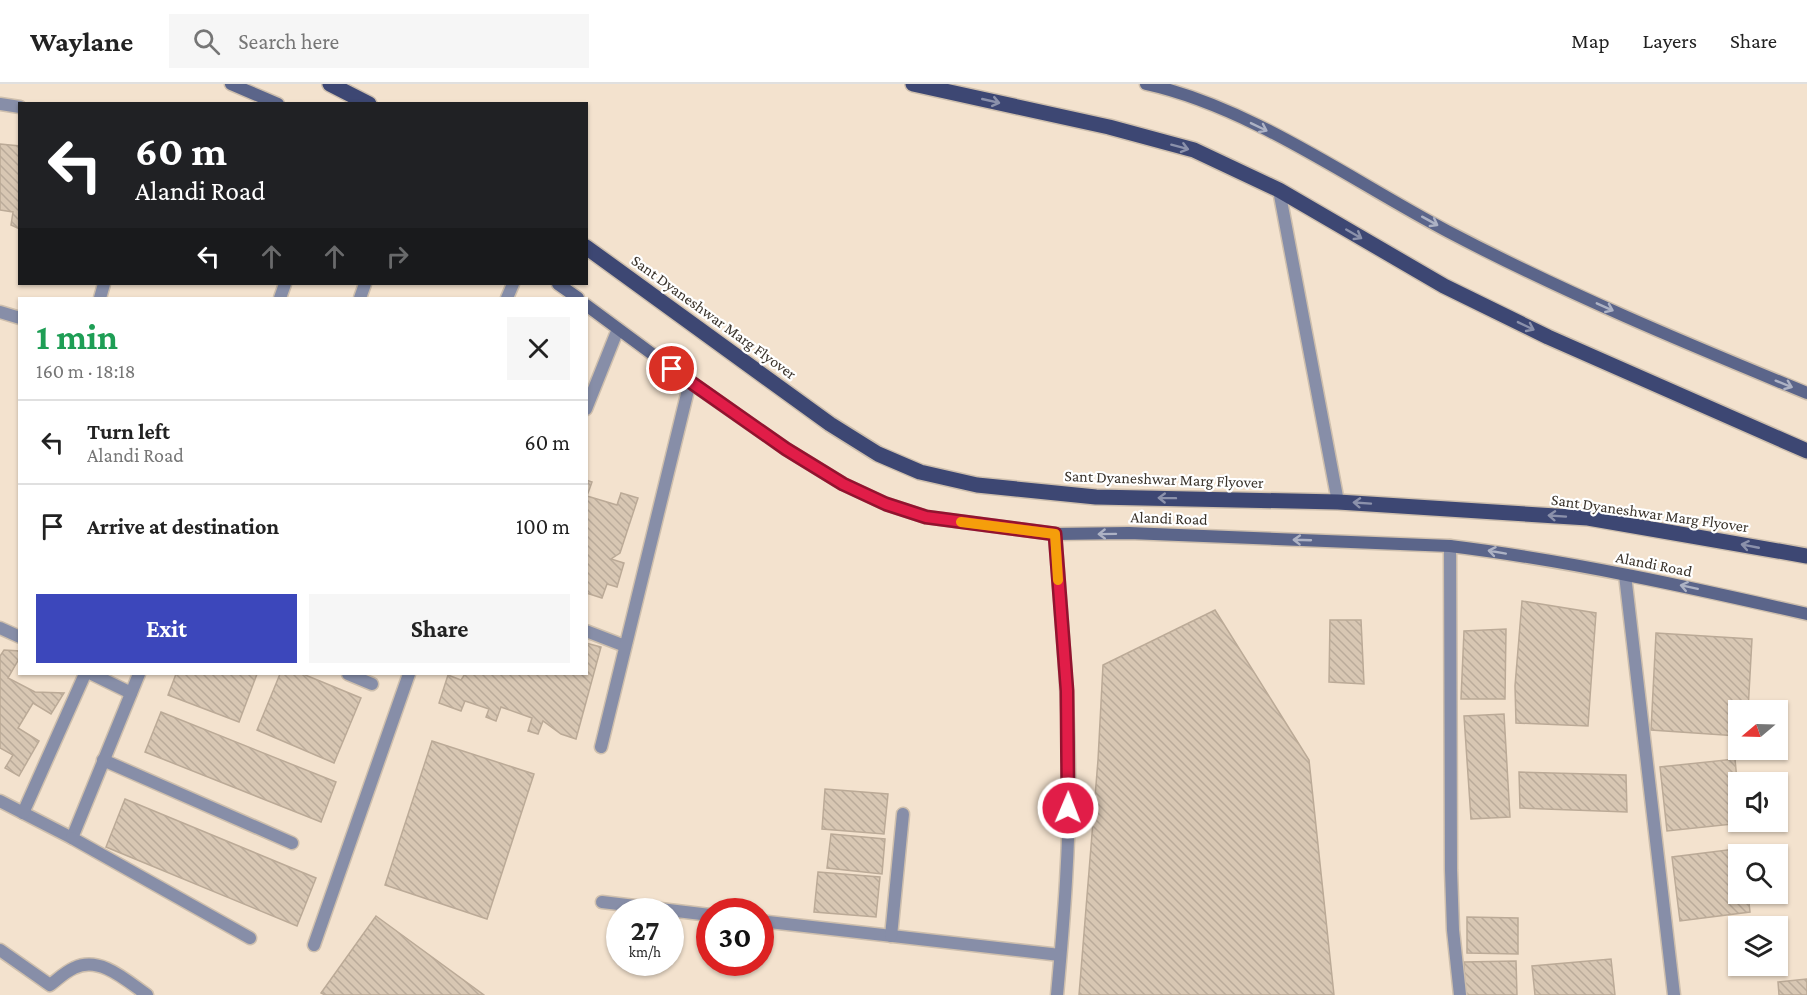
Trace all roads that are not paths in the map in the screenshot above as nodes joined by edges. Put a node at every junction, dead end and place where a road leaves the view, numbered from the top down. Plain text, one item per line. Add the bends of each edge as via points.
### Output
1 (231, 84) edge
2 (330, 84) edge
3 (913, 84) edge
4 (1146, 84) edge
5 (273, 102) edge
6 (365, 102) edge
7 (0, 104) edge
8 (18, 107) edge
9 (1279, 190) junction
10 (588, 249) edge
11 (559, 285) edge
12 (577, 297) edge
13 (588, 306) edge
14 (0, 312) edge
15 (18, 317) edge
16 (618, 329) junction
17 (690, 382) junction
18 (1807, 393) edge
19 (588, 404) edge
20 (1807, 451) edge
21 (1338, 502) junction
22 (1055, 534) junction
23 (1450, 546) junction
24 (1807, 556) edge
25 (1625, 575) junction
26 (1807, 614) edge
27 (0, 628) edge
28 (588, 632) edge
29 (18, 636) edge
30 (625, 646) junction
31 (85, 675) edge
32 (94, 675) edge
33 (139, 675) edge
34 (350, 675) edge
35 (410, 675) edge
36 (372, 684) dead end
37 (132, 693) junction
38 (601, 747) dead end
39 (103, 760) junction
40 (0, 801) edge
41 (23, 813) junction
42 (903, 814) dead end
43 (72, 838) junction
44 (292, 843) dead end
45 (602, 902) dead end
46 (696, 913) edge
47 (774, 923) edge
48 (891, 936) junction
49 (250, 938) dead end
50 (314, 945) dead end
51 (0, 950) edge
52 (1060, 955) junction
53 (46, 990) edge
54 (147, 995) edge
55 (1057, 995) edge
56 (1460, 995) edge
57 (1674, 995) edge

1 - 5 street
2 - 6 main road
3 -> 9 main road via 1194,150
4 -> 18 street via 1215,106 1566,290
7 - 8 street
9 -> 20 main road via 1454,291 1548,337
9 - 21 street
21 -> 10 main road, Sant Dyaneshwar Marg Flyover via 1096,497 978,485 920,472 878,454 830,424
11 - 12 street
13 - 16 street, Alandi Road
14 - 15 street
16 - 17 street, Alandi Road
16 - 19 street
17 - 22 street, Alandi Road via 786,449 843,484 886,504 926,517
17 - 30 street
24 -> 21 main road, Sant Dyaneshwar Marg Flyover via 1588,518
23 -> 22 street, Alandi Road via 1129,533
22 - 52 street via 1069,770
25 -> 23 street, Alandi Road
23 - 56 street via 1451,870
26 -> 25 street, Alandi Road
25 - 57 street
27 - 29 street
28 - 30 street
30 - 38 street
31 - 41 street
32 - 37 street
33 - 37 street
34 - 36 street
35 - 50 street
37 - 39 street
39 - 43 street
39 - 44 street
40 - 41 street
41 - 43 street
42 - 48 street
43 - 49 street
45 - 46 street
47 - 48 street
48 - 52 street
51 - 53 street
52 - 55 street
53 - 54 street via 75,967 95,963

